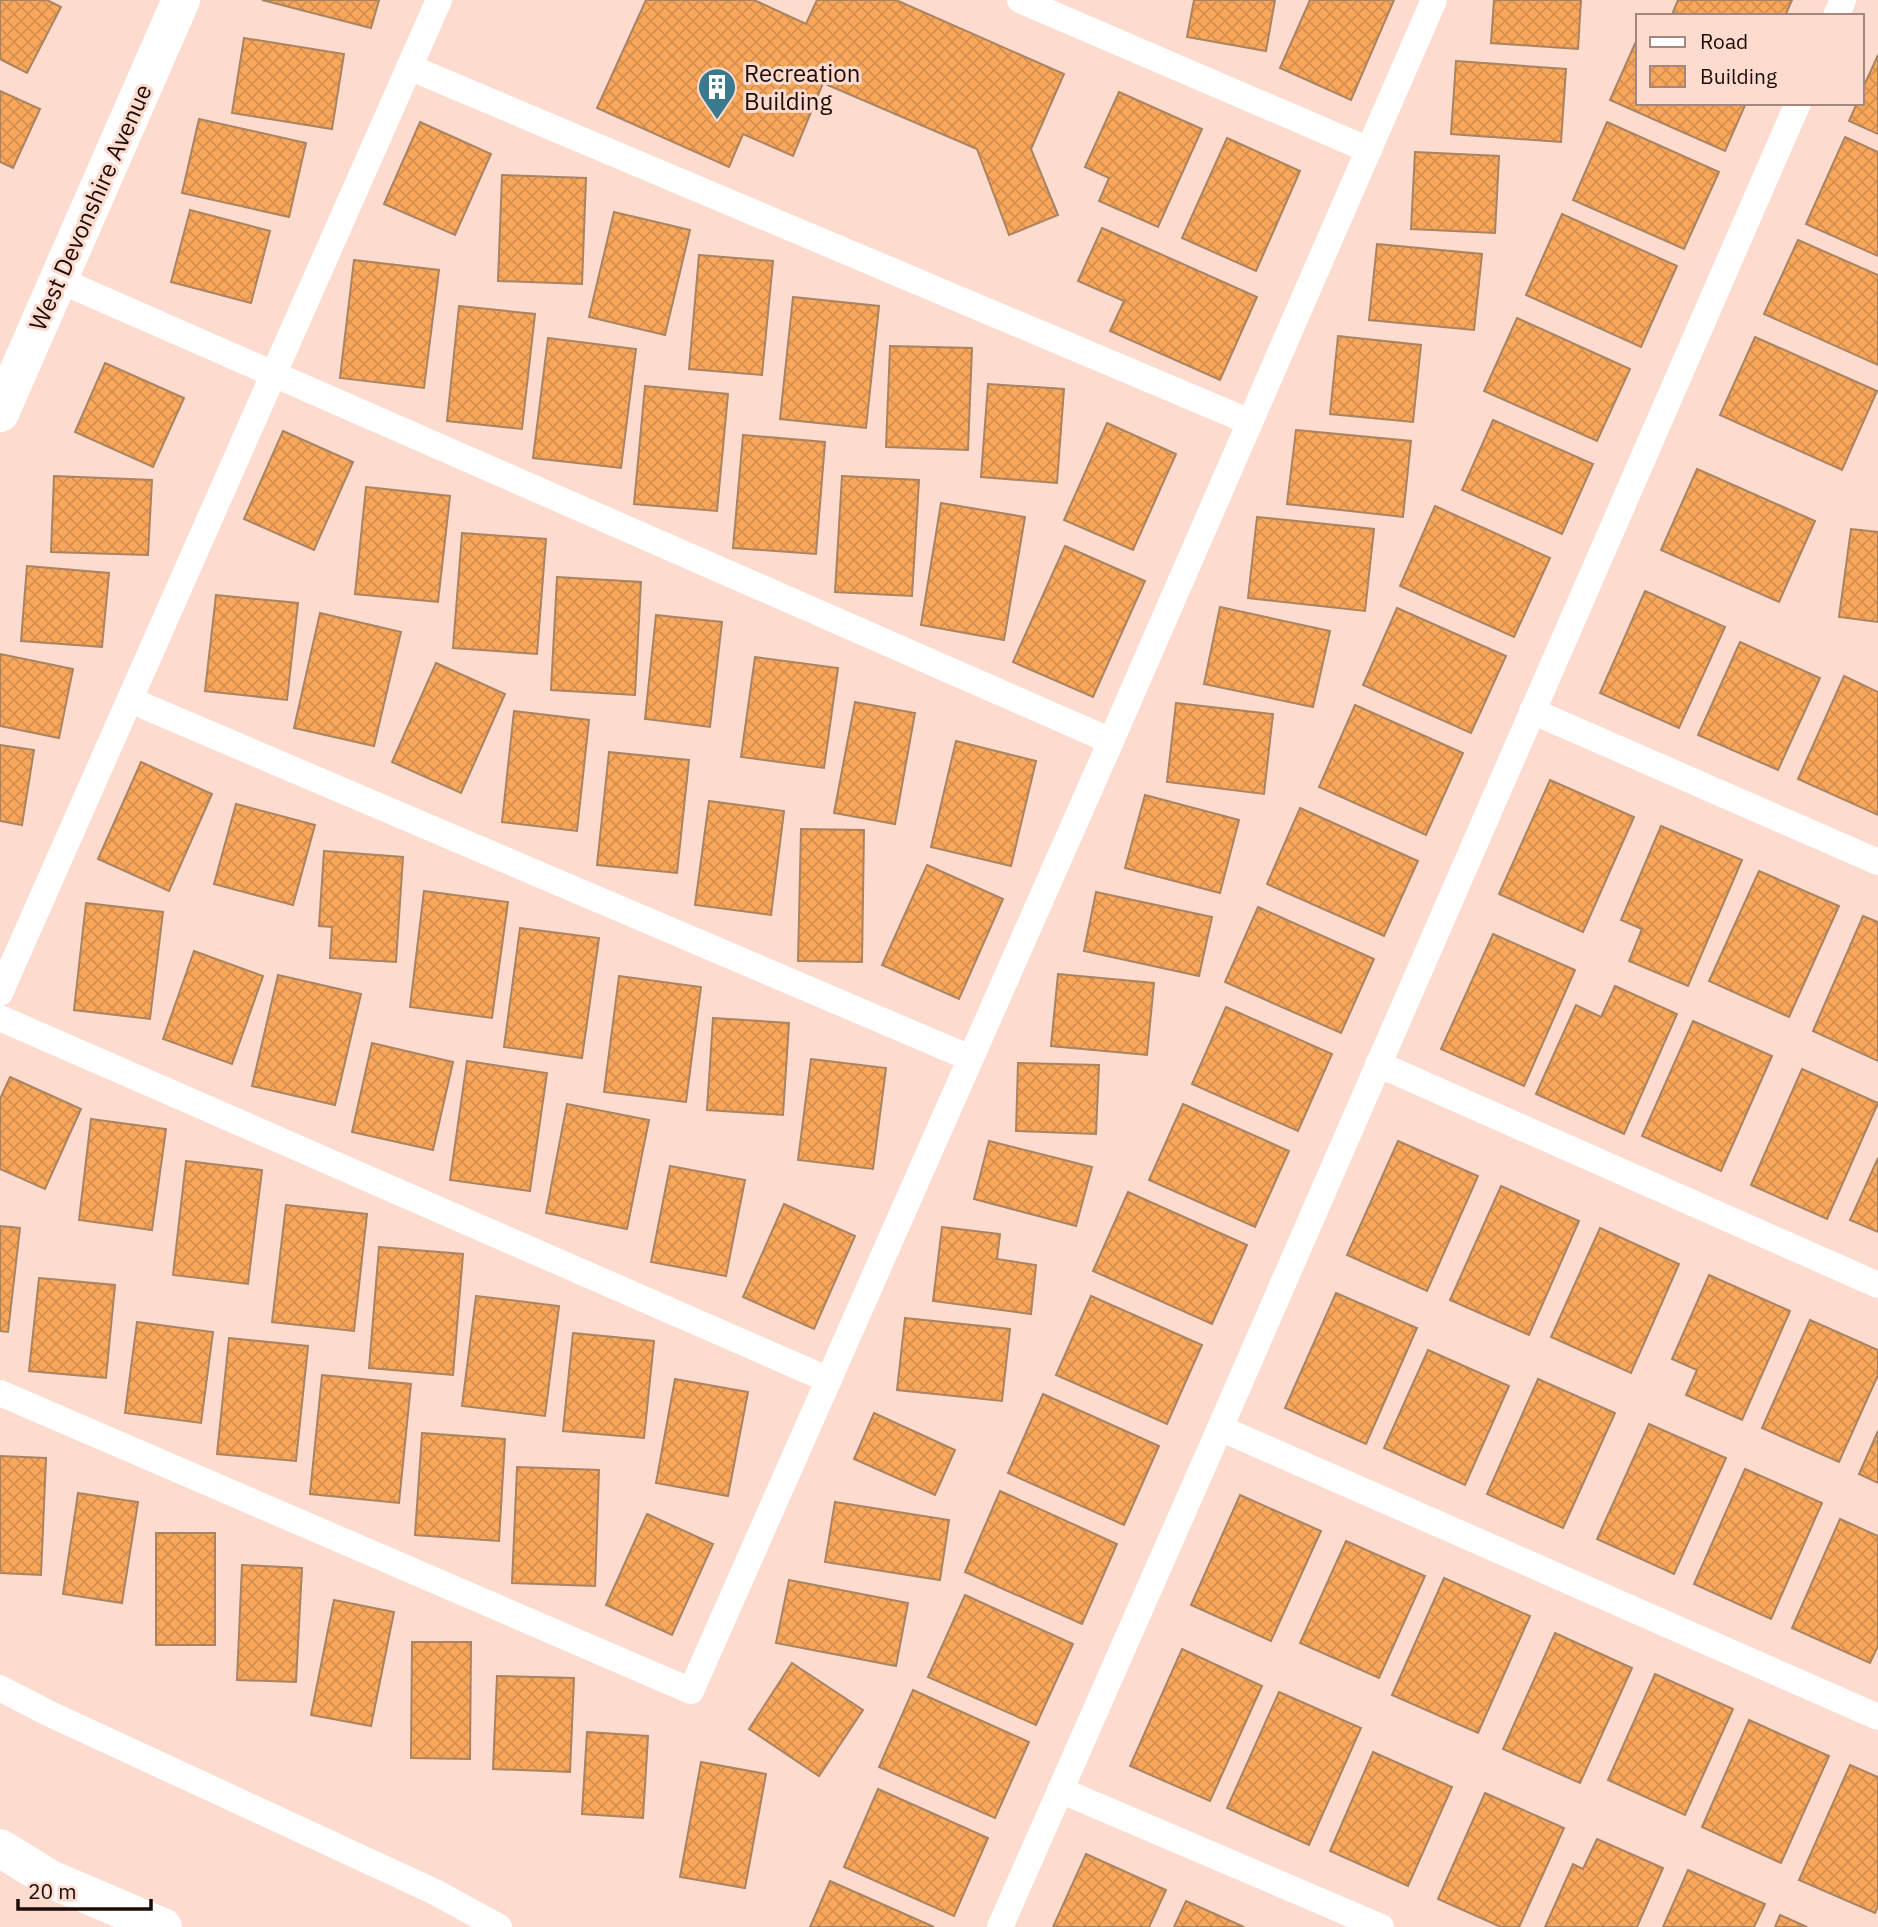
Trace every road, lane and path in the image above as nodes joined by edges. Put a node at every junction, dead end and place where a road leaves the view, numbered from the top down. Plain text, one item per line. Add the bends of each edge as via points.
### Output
1 (181, 0) edge
2 (439, 0) edge
3 (1020, 0) edge
4 (1434, 0) edge
5 (409, 67) junction
6 (1797, 105) edge
7 (1369, 150) junction
8 (58, 279) junction
9 (274, 374) junction
10 (0, 413) edge
11 (1250, 422) junction
12 (130, 700) junction
13 (1532, 711) junction
14 (1111, 741) junction
15 (1878, 862) edge
16 (0, 993) edge
17 (0, 1018) edge
18 (970, 1058) junction
19 (1378, 1064) junction
20 (1878, 1285) edge
21 (829, 1380) junction
22 (0, 1393) edge
23 (1220, 1427) junction
24 (0, 1688) edge
25 (1878, 1717) edge
26 (1060, 1790) junction
27 (0, 1848) edge
28 (163, 1927) edge
29 (499, 1927) edge
30 (1000, 1927) edge
31 (1381, 1927) edge

1 - 8 street, West Devonshire Avenue
2 - 5 lane
3 - 7 lane
4 - 7 lane
5 - 9 lane
5 - 11 lane
6 - 13 lane
7 - 11 lane
8 - 9 lane
8 - 10 street, West Devonshire Avenue
9 - 12 lane
9 - 14 lane
11 - 14 lane
12 - 16 lane
12 - 18 lane
13 - 15 lane
13 - 19 lane
14 - 18 lane
17 - 21 lane
18 - 21 lane
19 - 20 lane
19 - 23 lane
21 - 22 lane via 691,1691
23 - 25 lane
23 - 26 lane
24 - 29 lane via 435,1892
26 - 30 lane
26 - 31 lane
27 - 28 street via 50,1879

